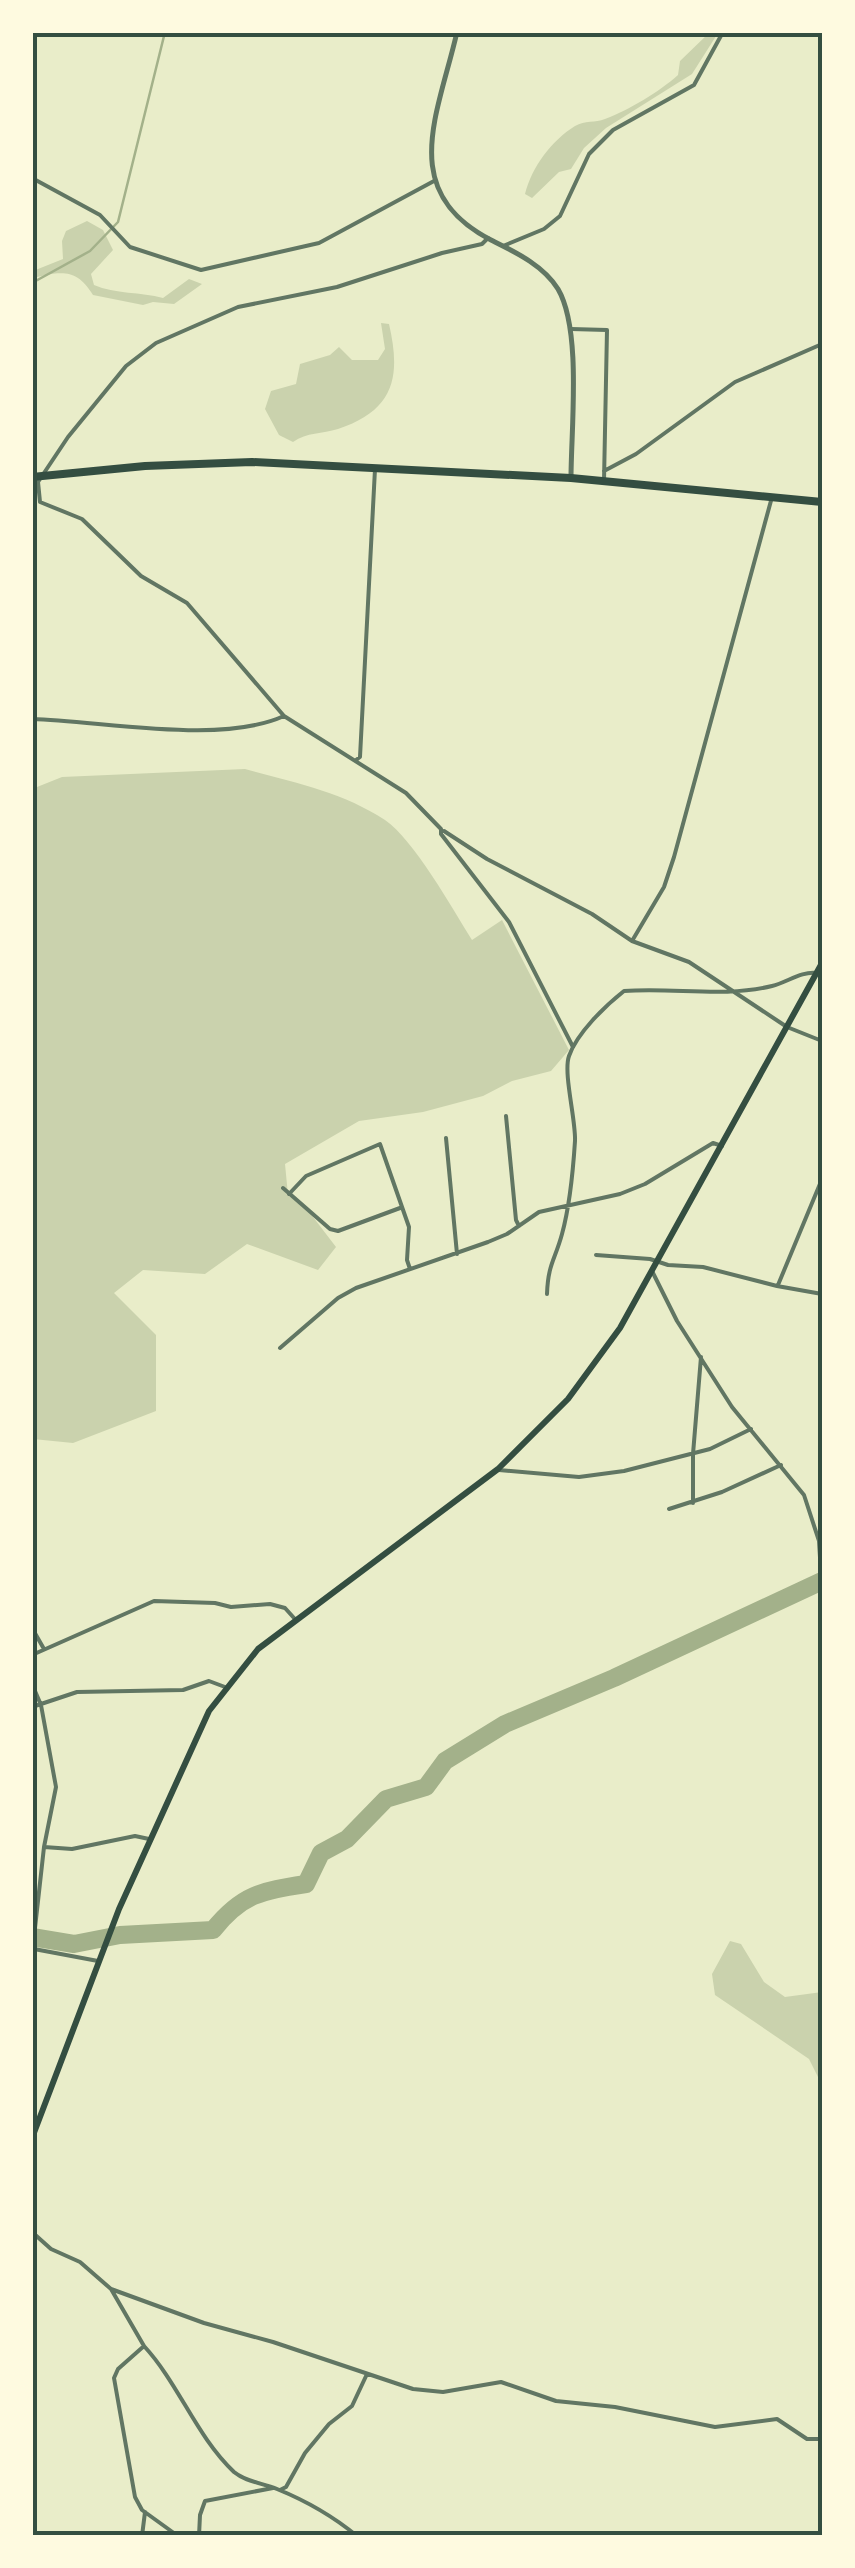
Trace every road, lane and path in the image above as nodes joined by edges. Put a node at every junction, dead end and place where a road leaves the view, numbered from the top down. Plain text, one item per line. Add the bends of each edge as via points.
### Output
1 (457, 32) edge
2 (724, 32) edge
3 (32, 178) edge
4 (434, 181) junction
5 (488, 238) junction
6 (503, 246) junction
7 (570, 329) junction
8 (822, 344) edge
9 (375, 469) junction
10 (43, 476) junction
11 (604, 476) junction
12 (32, 478) edge
13 (570, 478) junction
14 (772, 497) junction
15 (822, 502) edge
16 (284, 716) junction
17 (32, 719) edge
18 (356, 760) junction
19 (442, 828) junction
20 (632, 941) junction
21 (822, 963) edge
22 (817, 973) junction
23 (736, 992) junction
24 (787, 1027) junction
25 (822, 1041) edge
26 (573, 1047) junction
27 (506, 1116) dead end
28 (446, 1138) dead end
29 (722, 1146) junction
30 (822, 1179) edge
31 (283, 1188) dead end
32 (289, 1194) junction
33 (568, 1203) junction
34 (400, 1208) junction
35 (519, 1226) junction
36 (457, 1254) junction
37 (596, 1255) dead end
38 (657, 1262) junction
39 (410, 1269) junction
40 (652, 1271) junction
41 (778, 1286) junction
42 (547, 1294) dead end
43 (822, 1294) edge
44 (280, 1348) dead end
45 (701, 1357) junction
46 (751, 1429) junction
47 (693, 1454) junction
48 (782, 1465) junction
49 (498, 1469) junction
50 (693, 1503) junction
51 (668, 1510) dead end
52 (822, 1573) edge
53 (822, 1588) edge
54 (294, 1618) junction
55 (32, 1628) edge
56 (44, 1649) junction
57 (32, 1654) edge
58 (32, 1684) edge
59 (225, 1688) junction
60 (41, 1705) junction
61 (32, 1707) edge
62 (150, 1839) junction
63 (44, 1847) junction
64 (34, 1949) edge
65 (99, 1960) junction
66 (36, 2117) edge
67 (32, 2138) edge
68 (32, 2232) edge
69 (111, 2289) junction
70 (144, 2346) junction
71 (367, 2374) junction
72 (822, 2439) edge
73 (277, 2488) junction
74 (145, 2512) junction
75 (142, 2536) edge
76 (178, 2536) edge
77 (199, 2536) edge
78 (358, 2536) edge

1 - 4 street via 431,148
2 - 6 street via 694,85 613,130 589,154 560,216
3 - 4 street via 100,214 130,247 187,268 212,269 319,243
4 - 5 street via 457,218
5 - 6 street
5 - 10 street via 337,287 238,307 156,343 117,376
6 - 7 street via 558,288
7 - 11 street via 607,330
7 - 13 street
8 - 11 street via 735,382
9 - 10 highway via 204,462
9 - 13 highway
9 - 18 street
10 - 12 highway
10 - 16 street via 40,502 82,519 141,576 187,603
11 - 13 highway
11 - 14 highway
14 - 15 highway
14 - 20 street via 674,857
16 - 17 street via 218,730
16 - 18 street
18 - 19 street via 406,793
19 - 20 street
19 - 26 street via 510,922
20 - 23 street via 689,962
21 - 22 main road
22 - 23 street
22 - 24 main road
23 - 24 street
23 - 26 street via 624,991
24 - 25 street
24 - 29 main road
26 - 33 street via 566,1061 575,1135
27 - 35 street
28 - 36 street
29 - 33 street via 713,1143 620,1194
29 - 38 main road
30 - 41 street
31 - 32 street
32 - 34 street via 338,1231
32 - 34 street via 306,1176 380,1144
33 - 35 street
33 - 42 street via 548,1266
34 - 39 street via 409,1227
35 - 36 street
36 - 39 street
37 - 38 street
38 - 40 main road
38 - 41 street via 703,1266
39 - 44 street via 338,1298
40 - 45 street
40 - 49 main road via 568,1399
41 - 43 street
45 - 46 street
45 - 47 street
46 - 47 street
46 - 48 street
47 - 49 street via 579,1477
47 - 50 street
48 - 50 street
48 - 52 street via 815,1524
49 - 54 main road
50 - 51 street
52 - 53 street
54 - 56 street via 270,1604 154,1601
54 - 59 main road
55 - 56 street
56 - 57 street
58 - 60 street
59 - 60 street via 209,1682 183,1690 77,1692
59 - 62 main road via 195,1736
60 - 61 street
60 - 63 street via 56,1787
62 - 63 street
62 - 65 main road
63 - 64 street
64 - 65 street
65 - 66 main road
66 - 67 main road
68 - 69 street
69 - 70 street
69 - 71 street
70 - 73 street via 236,2473
70 - 74 street via 114,2378 135,2497
71 - 72 street via 443,2392 509,2383 556,2400 715,2427 777,2419 807,2438
71 - 73 street via 352,2406 305,2452 286,2487
73 - 77 street via 205,2501
73 - 78 street
74 - 75 street
74 - 76 street

